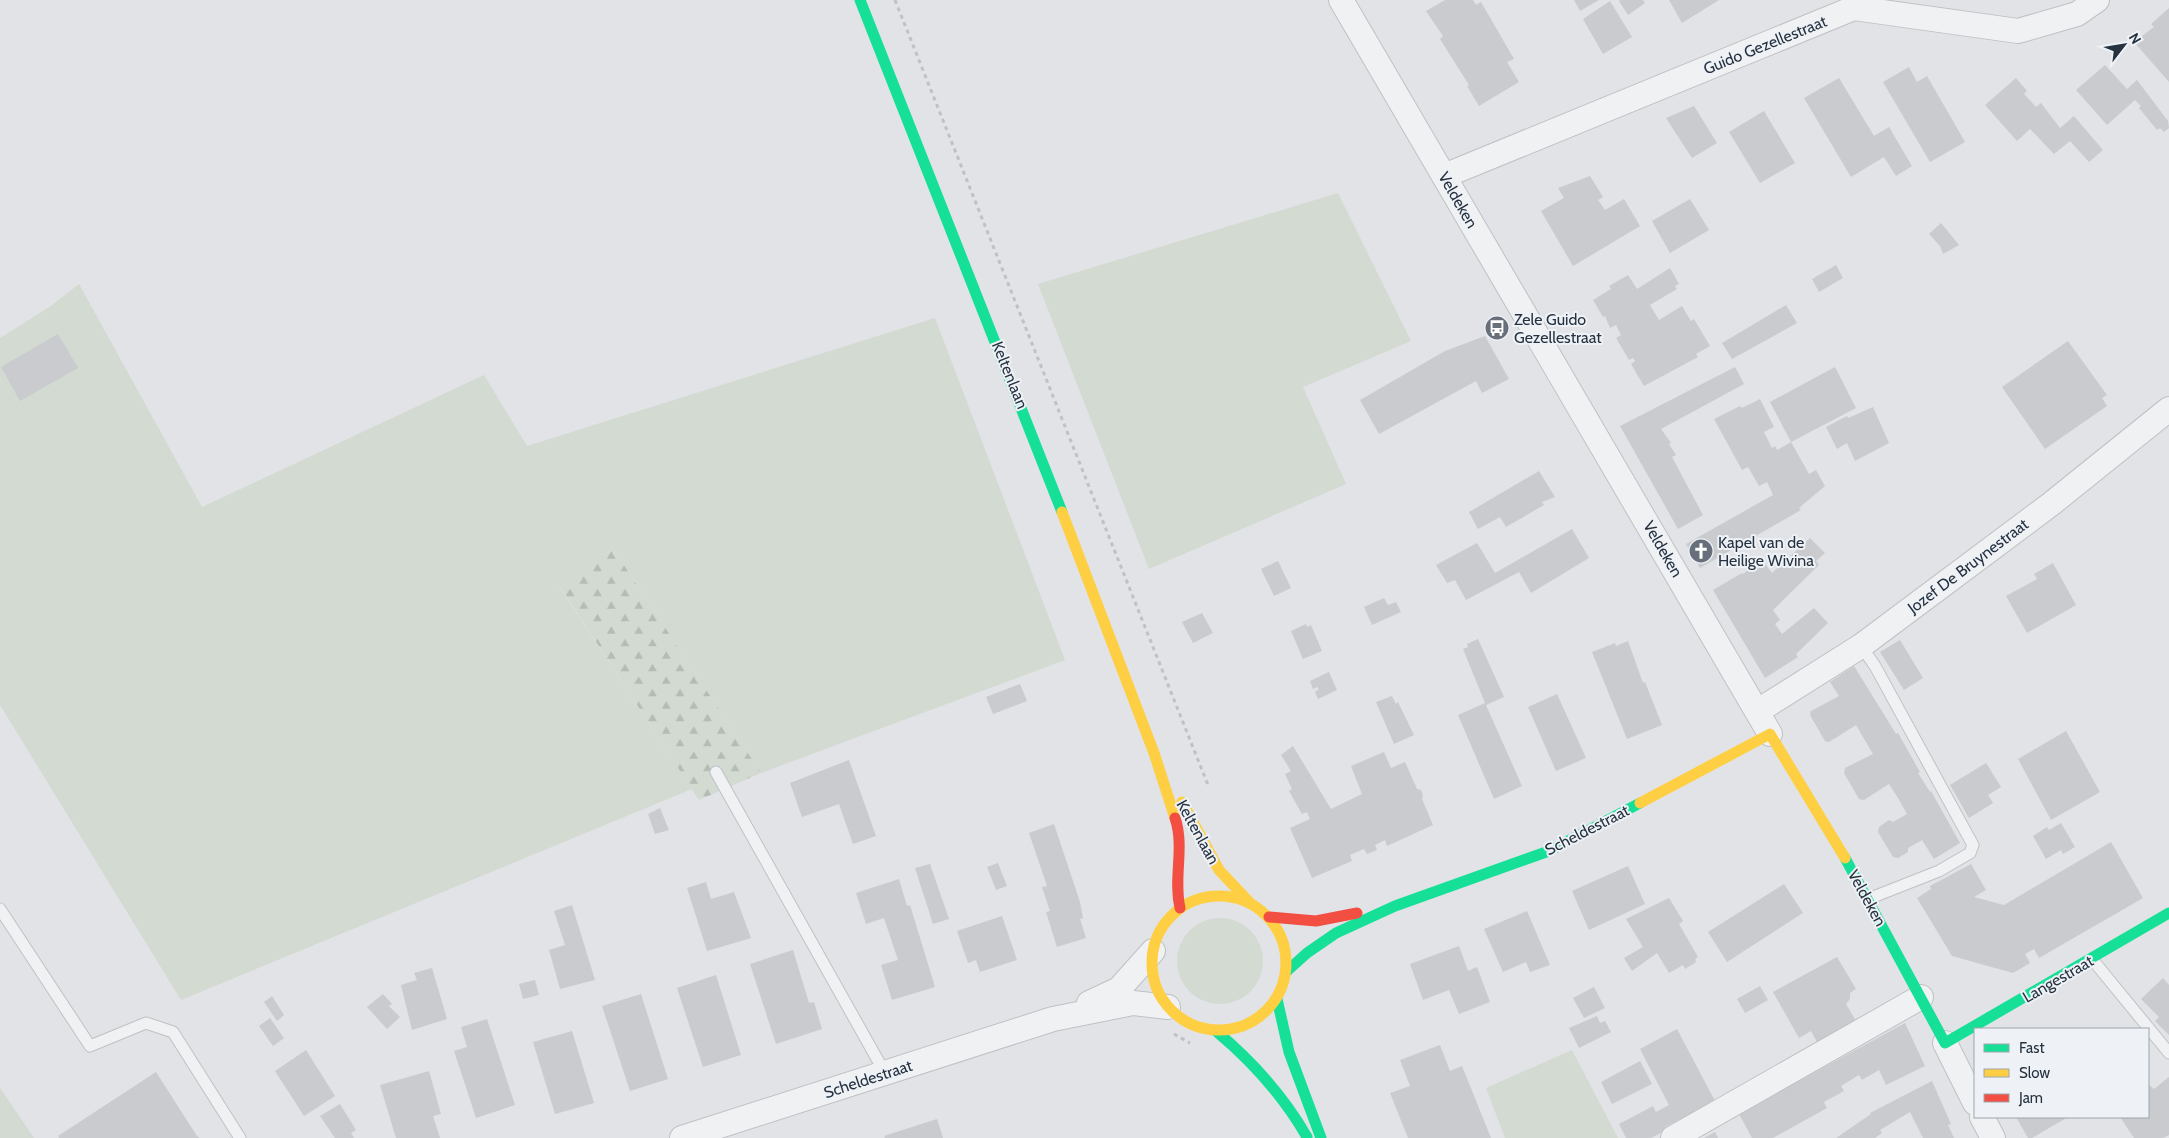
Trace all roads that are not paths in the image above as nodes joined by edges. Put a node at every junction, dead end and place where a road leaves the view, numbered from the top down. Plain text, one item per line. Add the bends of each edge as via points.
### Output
1 (860, 0) edge
2 (1341, 0) edge
3 (2097, 0) edge
4 (1852, 4) edge
5 (1444, 176) junction
6 (2169, 409) edge
7 (1861, 646) junction
8 (1758, 711) junction
9 (1770, 734) junction
10 (1154, 753) junction
11 (716, 772) dead end
12 (1868, 899) junction
13 (1251, 904) junction
14 (1395, 906) junction
15 (1180, 908) junction
16 (0, 909) edge
17 (2169, 912) edge
18 (1269, 917) junction
19 (1153, 951) junction
20 (2092, 959) junction
21 (1287, 971) junction
22 (1921, 997) junction
23 (1277, 999) junction
24 (1157, 1005) junction
25 (1053, 1019) junction
26 (2149, 1028) edge
27 (2149, 1029) edge
28 (1216, 1031) junction
29 (1945, 1043) junction
30 (2169, 1053) edge
31 (885, 1073) junction
32 (1974, 1101) edge
33 (1983, 1118) edge
34 (240, 1138) edge
35 (682, 1138) edge
36 (1307, 1138) edge
37 (1321, 1138) edge
38 (1673, 1138) edge
39 (1993, 1138) edge

1 - 10 main road, Keltenlaan via 1020,402
2 - 5 street, Veldeken
3 - 4 street, Guido Gezellestraat via 2077,14 2018,31
4 - 5 street, Guido Gezellestraat
5 - 8 street, Veldeken
6 - 7 street, Jozef De Bruynestraat via 2050,504
7 - 8 street, Jozef De Bruynestraat
7 - 12 lane via 1973,845 1970,853 1939,871
8 - 9 street, Veldeken
9 - 12 main road, Veldeken
9 - 14 main road, Scheldestraat via 1549,851
10 - 13 main road, Keltenlaan via 1219,870
10 - 15 main road, Keltenlaan via 1180,832 1176,891
11 - 31 lane
12 - 22 main road, Veldeken
13 - 15 main road, Keltenlaan via 1238,898 1207,897
13 - 18 main road, Keltenlaan
14 - 18 main road, Scheldestraat via 1316,921
14 - 21 main road, Scheldestraat via 1336,933
15 - 19 main road, Keltenlaan via 1162,927
16 - 34 lane via 90,1046 146,1023 173,1032
17 - 20 main road, Langestraat
18 - 21 main road, Keltenlaan via 1282,938
19 - 24 main road, Keltenlaan via 1153,976 1160,995
19 - 25 street, Scheldestraat via 1119,989
20 - 26 lane
20 - 29 main road, Langestraat
21 - 23 main road, Keltenlaan
22 - 29 main road, Veldeken
22 - 38 street
23 - 28 main road, Keltenlaan via 1254,1022
23 - 37 main road via 1289,1052
24 - 25 street, Scheldestraat via 1133,1002
24 - 28 main road, Keltenlaan via 1193,1025
25 - 31 street, Scheldestraat
27 - 30 lane
28 - 36 main road, Keltenlaan via 1256,1065 1278,1090
29 - 32 street, Veldeken
31 - 35 street, Scheldestraat
33 - 39 street

